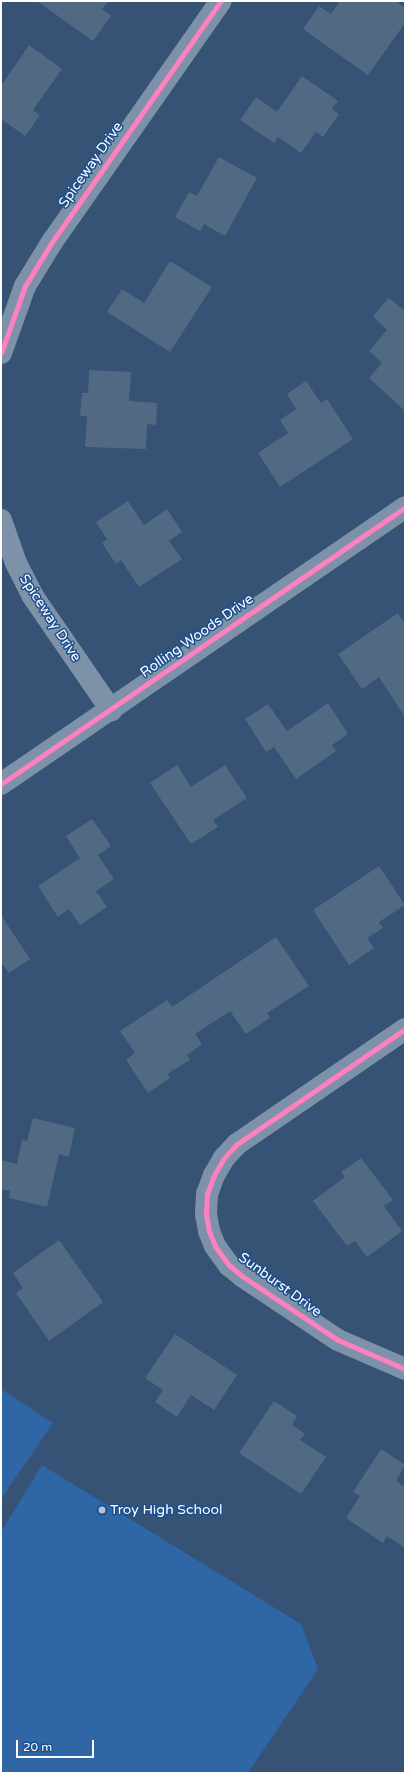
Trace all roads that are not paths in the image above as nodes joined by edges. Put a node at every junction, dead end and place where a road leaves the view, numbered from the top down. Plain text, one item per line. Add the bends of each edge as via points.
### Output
1 (221, 1) edge
2 (1, 353) edge
3 (405, 507) edge
4 (1, 520) edge
5 (111, 710) junction
6 (1, 784) edge
7 (405, 1029) edge
8 (405, 1369) edge

1 - 2 street, Spiceway Drive via 52,242 25,286
3 - 5 street, Rolling Woods Drive
4 - 5 street, Spiceway Drive via 16,563 32,595
5 - 6 street, Rolling Woods Drive
7 - 8 street, Sunburst Drive via 237,1144 224,1158 214,1175 207,1194 206,1214 215,1246 229,1265 242,1276 338,1340

